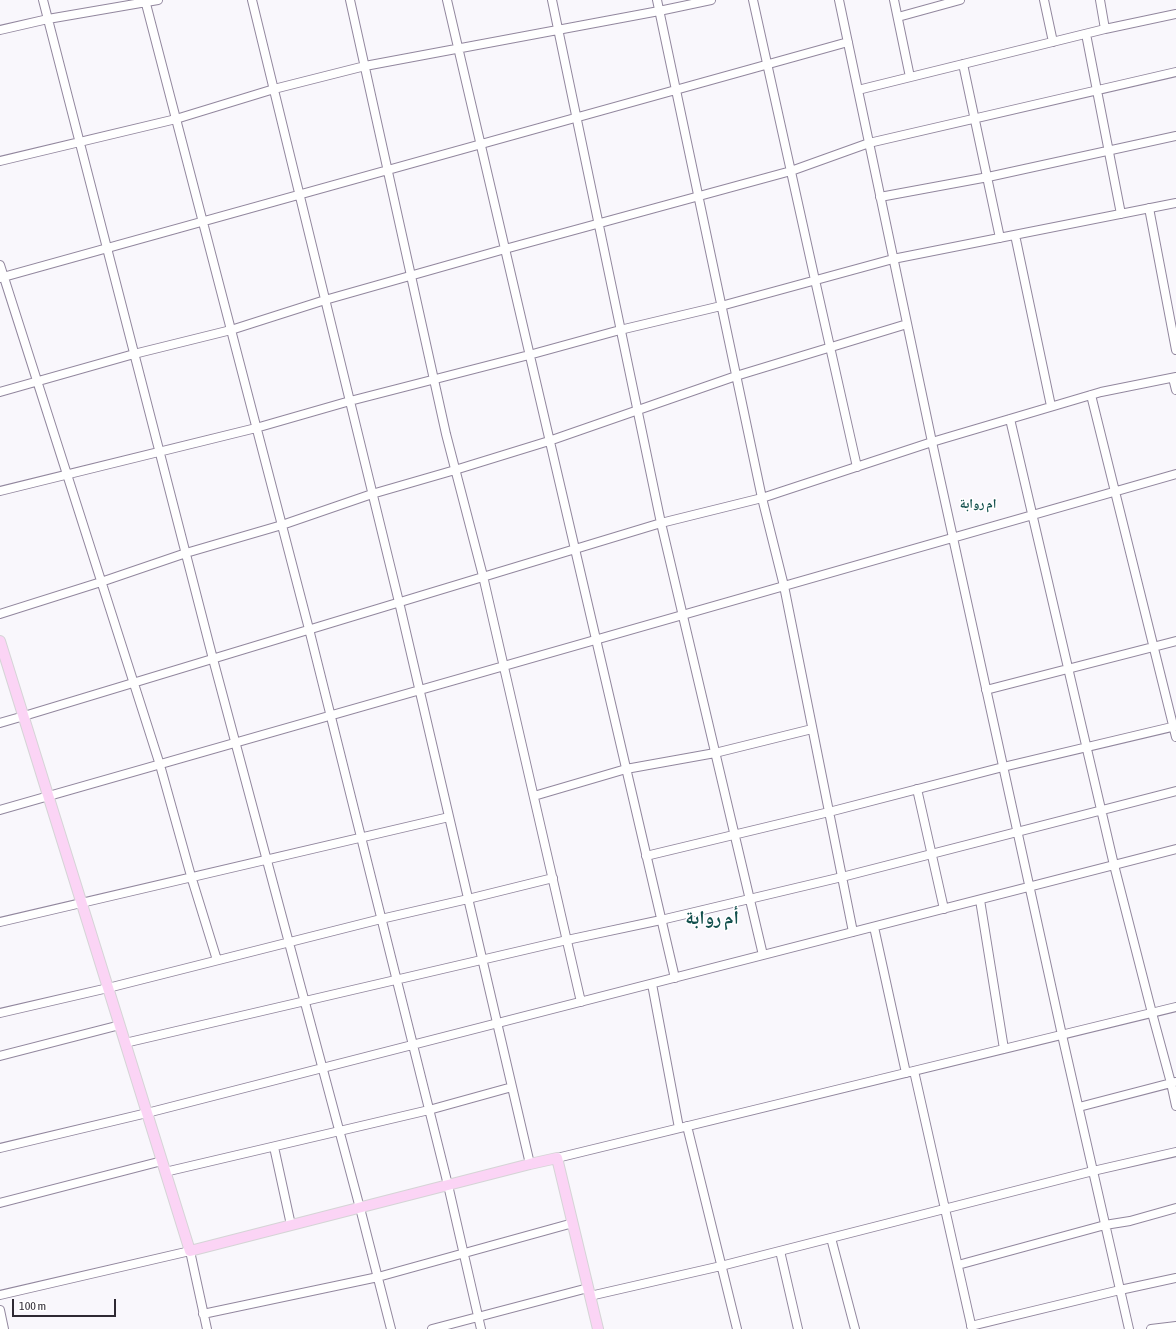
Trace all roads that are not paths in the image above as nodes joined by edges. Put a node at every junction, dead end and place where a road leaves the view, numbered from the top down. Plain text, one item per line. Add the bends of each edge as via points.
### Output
1 (43, 0) edge
2 (158, 0) edge
3 (252, 0) edge
4 (350, 0) edge
5 (447, 0) edge
6 (552, 0) edge
7 (657, 0) edge
8 (711, 0) edge
9 (753, 0) edge
10 (839, 0) edge
11 (894, 0) edge
12 (960, 0) edge
13 (1044, 0) edge
14 (1100, 0) edge
15 (146, 1) edge
16 (659, 11) junction
17 (1176, 14) edge
18 (898, 17) junction
19 (48, 19) junction
20 (1105, 29) junction
21 (0, 30) edge
22 (558, 30) junction
23 (1086, 34) junction
24 (848, 42) junction
25 (1053, 42) junction
26 (458, 48) junction
27 (768, 64) junction
28 (963, 64) junction
29 (365, 66) junction
30 (1176, 72) edge
31 (910, 77) junction
32 (274, 89) junction
33 (676, 90) junction
34 (858, 90) junction
35 (1096, 91) junction
36 (576, 118) junction
37 (975, 118) junction
38 (176, 119) junction
39 (1176, 136) edge
40 (80, 141) junction
41 (869, 143) junction
42 (480, 144) junction
43 (1108, 150) junction
44 (0, 161) edge
45 (388, 170) junction
46 (791, 171) junction
47 (988, 177) junction
48 (300, 195) junction
49 (698, 197) junction
50 (880, 197) junction
51 (1176, 202) edge
52 (1149, 208) junction
53 (1121, 214) junction
54 (203, 222) junction
55 (599, 224) junction
56 (1015, 235) junction
57 (1000, 238) junction
58 (107, 248) junction
59 (505, 249) junction
60 (893, 259) junction
61 (0, 265) edge
62 (411, 276) junction
63 (2, 278) edge
64 (815, 280) junction
65 (325, 300) junction
66 (721, 306) junction
67 (907, 324) junction
68 (231, 330) junction
69 (620, 330) junction
70 (830, 346) junction
71 (1176, 350) edge
72 (134, 354) junction
73 (529, 355) junction
74 (736, 376) junction
75 (1174, 377) edge
76 (434, 379) junction
77 (37, 382) junction
78 (1176, 390) edge
79 (0, 392) edge
80 (1091, 395) junction
81 (350, 401) junction
82 (1051, 406) junction
83 (637, 410) junction
84 (1010, 419) junction
85 (256, 428) junction
86 (549, 441) junction
87 (932, 442) junction
88 (160, 451) junction
89 (858, 467) junction
90 (456, 470) junction
91 (66, 474) junction
92 (1176, 474) edge
93 (0, 491) edge
94 (1115, 492) junction
95 (372, 494) junction
96 (762, 498) junction
97 (1032, 515) junction
98 (661, 523) junction
99 (282, 525) junction
100 (953, 538) junction
101 (574, 548) junction
102 (186, 553) junction
103 (483, 576) junction
104 (101, 582) junction
105 (784, 586) junction
106 (399, 602) junction
107 (0, 614) edge
108 (683, 615) junction
109 (309, 630) junction
110 (0, 640) edge
111 (596, 640) junction
112 (1176, 641) edge
113 (1153, 646) junction
114 (213, 659) junction
115 (504, 666) junction
116 (1068, 668) junction
117 (133, 683) junction
118 (419, 690) junction
119 (986, 690) junction
120 (24, 716) junction
121 (331, 716) junction
122 (0, 723) edge
123 (1175, 726) edge
124 (812, 730) junction
125 (1176, 737) edge
126 (236, 743) junction
127 (1087, 747) junction
128 (715, 753) junction
129 (160, 765) junction
130 (1003, 767) junction
131 (626, 769) junction
132 (917, 789) junction
133 (1176, 791) edge
134 (49, 796) junction
135 (534, 796) junction
136 (1101, 809) junction
137 (0, 810) edge
138 (829, 812) junction
139 (449, 817) junction
140 (1018, 832) junction
141 (735, 835) junction
142 (361, 837) junction
143 (1176, 849) edge
144 (931, 854) junction
145 (646, 856) junction
146 (266, 859) junction
147 (1114, 865) junction
148 (191, 876) junction
149 (842, 877) junction
150 (553, 878) junction
151 (1030, 887) junction
152 (468, 899) junction
153 (750, 899) junction
154 (980, 900) junction
155 (82, 902) junction
156 (944, 909) junction
157 (381, 919) junction
158 (661, 920) junction
159 (0, 922) edge
160 (874, 927) junction
161 (853, 932) junction
162 (567, 940) junction
163 (289, 942) junction
164 (763, 955) junction
165 (217, 960) junction
166 (482, 960) junction
167 (675, 978) junction
168 (397, 980) junction
169 (652, 984) junction
170 (108, 988) junction
171 (304, 1001) junction
172 (581, 1002) junction
173 (1176, 1007) edge
174 (0, 1013) edge
175 (1152, 1013) junction
176 (497, 1024) junction
177 (120, 1025) junction
178 (1062, 1035) junction
179 (125, 1043) junction
180 (413, 1045) junction
181 (1004, 1049) junction
182 (0, 1056) edge
183 (323, 1068) junction
184 (910, 1072) junction
185 (1174, 1083) edge
186 (512, 1087) junction
187 (1176, 1106) edge
188 (1078, 1107) junction
189 (429, 1110) junction
190 (147, 1113) junction
191 (683, 1127) junction
192 (340, 1132) junction
193 (274, 1147) junction
194 (0, 1148) edge
195 (1176, 1152) edge
196 (557, 1158) junction
197 (162, 1161) junction
198 (530, 1164) junction
199 (1093, 1171) junction
200 (165, 1172) junction
201 (448, 1185) junction
202 (0, 1203) edge
203 (360, 1208) junction
204 (1176, 1208) edge
205 (945, 1209) junction
206 (573, 1223) junction
207 (291, 1225) junction
208 (1105, 1225) junction
209 (831, 1238) junction
210 (190, 1251) junction
211 (780, 1251) junction
212 (464, 1253) junction
213 (958, 1265) junction
214 (721, 1266) junction
215 (378, 1277) junction
216 (1176, 1278) edge
217 (1120, 1290) junction
218 (589, 1292) junction
219 (0, 1295) edge
220 (0, 1310) edge
221 (203, 1314) junction
222 (479, 1318) junction
223 (1176, 1326) edge
224 (971, 1328) edge
225 (4, 1329) edge
226 (207, 1329) edge
227 (391, 1329) edge
228 (432, 1329) edge
229 (481, 1329) edge
230 (598, 1329) edge
231 (737, 1329) edge
232 (798, 1329) edge
233 (855, 1329) edge
234 (1129, 1329) edge
235 (1151, 1329) edge

1 - 19 street
2 - 15 street
3 - 32 street
4 - 29 street
5 - 26 street
6 - 22 street
7 - 16 street
8 - 16 street
9 - 27 street
10 - 24 street
11 - 18 street
12 - 18 street
13 - 25 street
14 - 20 street
15 - 19 street
15 - 38 street
16 - 22 street
16 - 33 street
17 - 20 street
18 - 31 street
19 - 21 street
19 - 40 street
20 - 23 street
22 - 26 street
22 - 36 street
23 - 25 street
23 - 35 street
24 - 27 street
24 - 34 street
25 - 28 street
26 - 29 street
26 - 42 street
27 - 33 street
27 - 46 street
28 - 31 street
28 - 37 street
29 - 32 street
29 - 45 street
30 - 35 street
31 - 34 street
32 - 38 street
32 - 48 street
33 - 36 street
33 - 49 street
34 - 41 street
35 - 37 street
35 - 43 street
36 - 42 street
36 - 55 street
37 - 41 street
37 - 47 street
38 - 40 street
38 - 54 street
39 - 43 street
40 - 44 street
40 - 58 street
41 - 46 street
41 - 50 street
42 - 45 street
42 - 59 street
43 - 47 street
43 - 53 street
45 - 48 street
45 - 62 street
46 - 49 street
46 - 64 street
47 - 50 street
47 - 57 street
48 - 54 street
48 - 65 street
49 - 55 street
49 - 66 street
50 - 60 street
51 - 52 street
52 - 53 street
52 - 71 street
53 - 56 street
54 - 58 street
54 - 68 street
55 - 59 street
55 - 69 street
56 - 57 street
56 - 82 street
57 - 60 street
58 - 63 street
58 - 72 street
59 - 62 street
59 - 73 street
60 - 64 street
60 - 67 street
61 - 63 street
62 - 65 street
62 - 76 street
63 - 77 street
64 - 66 street
64 - 70 street
65 - 68 street
65 - 81 street
66 - 69 street
66 - 74 street
67 - 70 street
67 - 87 street
68 - 72 street
68 - 85 street
69 - 73 street
69 - 83 street
70 - 74 street
70 - 89 street
72 - 77 street
72 - 88 street
73 - 76 street
73 - 86 street
74 - 83 street
74 - 96 street
75 - 78 street
75 - 80 street
76 - 81 street
76 - 90 street
77 - 79 street
77 - 91 street
80 - 82 street
80 - 94 street
81 - 85 street
81 - 95 street
82 - 84 street
83 - 86 street
83 - 98 street
84 - 87 street
84 - 97 street
85 - 88 street
85 - 99 street
86 - 90 street
86 - 101 street
87 - 89 street
87 - 100 street
88 - 91 street
88 - 102 street
89 - 96 street
90 - 95 street
90 - 103 street
91 - 93 street
91 - 104 street
92 - 94 street
94 - 97 street
94 - 113 street
95 - 99 street
95 - 106 street
96 - 98 street
96 - 105 street
97 - 100 street
97 - 116 street
98 - 101 street
98 - 108 street
99 - 102 street
99 - 109 street
100 - 105 street
100 - 119 street
101 - 103 street
101 - 111 street
102 - 104 street
102 - 114 street
103 - 106 street
103 - 115 street
104 - 107 street
104 - 117 street
105 - 108 street
105 - 124 street
106 - 109 street
106 - 118 street
108 - 111 street
108 - 128 street
109 - 114 street
109 - 121 street
110 - 120 main road
111 - 115 street
111 - 131 street
112 - 113 street
113 - 116 street
113 - 123 street
114 - 117 street
114 - 126 street
115 - 118 street
115 - 135 street
116 - 119 street
116 - 127 street
117 - 120 street
117 - 129 street
118 - 121 street
118 - 139 street
119 - 130 street
120 - 122 street
120 - 134 main road
121 - 126 street
121 - 142 street
123 - 125 street
123 - 127 street
124 - 128 street
124 - 138 street
126 - 129 street
126 - 146 street
127 - 130 street
127 - 136 street
128 - 131 street
128 - 141 street
129 - 134 street
129 - 148 street
130 - 132 street
130 - 140 street
131 - 135 street
131 - 145 street
132 - 138 street
132 - 144 street
133 - 136 street
134 - 137 street
134 - 155 main road
135 - 150 street
136 - 140 street
136 - 147 street
138 - 141 street
138 - 149 street
139 - 142 street
139 - 152 street
140 - 144 street
140 - 151 street
141 - 145 street
141 - 153 street
142 - 146 street
142 - 157 street
143 - 147 street
144 - 149 street
144 - 156 street
145 - 158 street
146 - 148 street
146 - 163 street
147 - 151 street
147 - 175 street
148 - 155 street
148 - 165 street
149 - 153 street
149 - 161 street
150 - 152 street
150 - 162 street
151 - 154 street
151 - 178 street
152 - 157 street
152 - 166 street
153 - 158 street
153 - 164 street
154 - 156 street
154 - 181 street
155 - 159 street
155 - 170 main road
156 - 160 street
157 - 163 street
157 - 168 street
158 - 162 street
158 - 167 street
160 - 161 street
160 - 184 street
161 - 164 street
162 - 166 street
162 - 172 street
163 - 165 street
163 - 171 street
164 - 167 street
165 - 170 street
166 - 168 street
166 - 176 street
167 - 169 street
168 - 171 street
168 - 180 street
169 - 172 street
169 - 191 street
170 - 174 street
170 - 177 main road
171 - 179 street
171 - 183 street
172 - 176 street
173 - 175 street
175 - 178 street
175 - 185 street
176 - 180 street
176 - 186 street
177 - 179 main road
177 - 182 street
178 - 181 street
178 - 188 street
179 - 190 main road
180 - 183 street
180 - 189 street
181 - 184 street
183 - 190 street
183 - 192 street
184 - 191 street
184 - 205 street
185 - 187 street
185 - 188 street
186 - 189 street
186 - 198 street
188 - 199 street
189 - 192 street
189 - 201 street
190 - 194 street
190 - 197 main road
191 - 196 street
191 - 214 street
192 - 193 street
192 - 203 street
193 - 200 street
193 - 207 street
195 - 199 street
196 - 198 main road
196 - 206 main road
197 - 200 main road
197 - 202 street
198 - 201 main road
199 - 205 street
199 - 208 street
200 - 210 main road
201 - 203 main road
201 - 212 street
203 - 207 main road
203 - 215 street
204 - 208 street
205 - 209 street
205 - 213 street
206 - 212 street
206 - 218 main road
207 - 210 main road
208 - 213 street
208 - 217 street
209 - 211 street
209 - 233 street
210 - 219 street
210 - 221 street
211 - 214 street
211 - 232 street
212 - 215 street
212 - 222 street
213 - 224 street
214 - 218 street
214 - 231 street
215 - 221 street
215 - 227 street
216 - 217 street
217 - 224 street
217 - 234 street
218 - 222 street
218 - 230 main road
220 - 225 street
221 - 226 street
222 - 228 street
222 - 229 street
223 - 235 street

